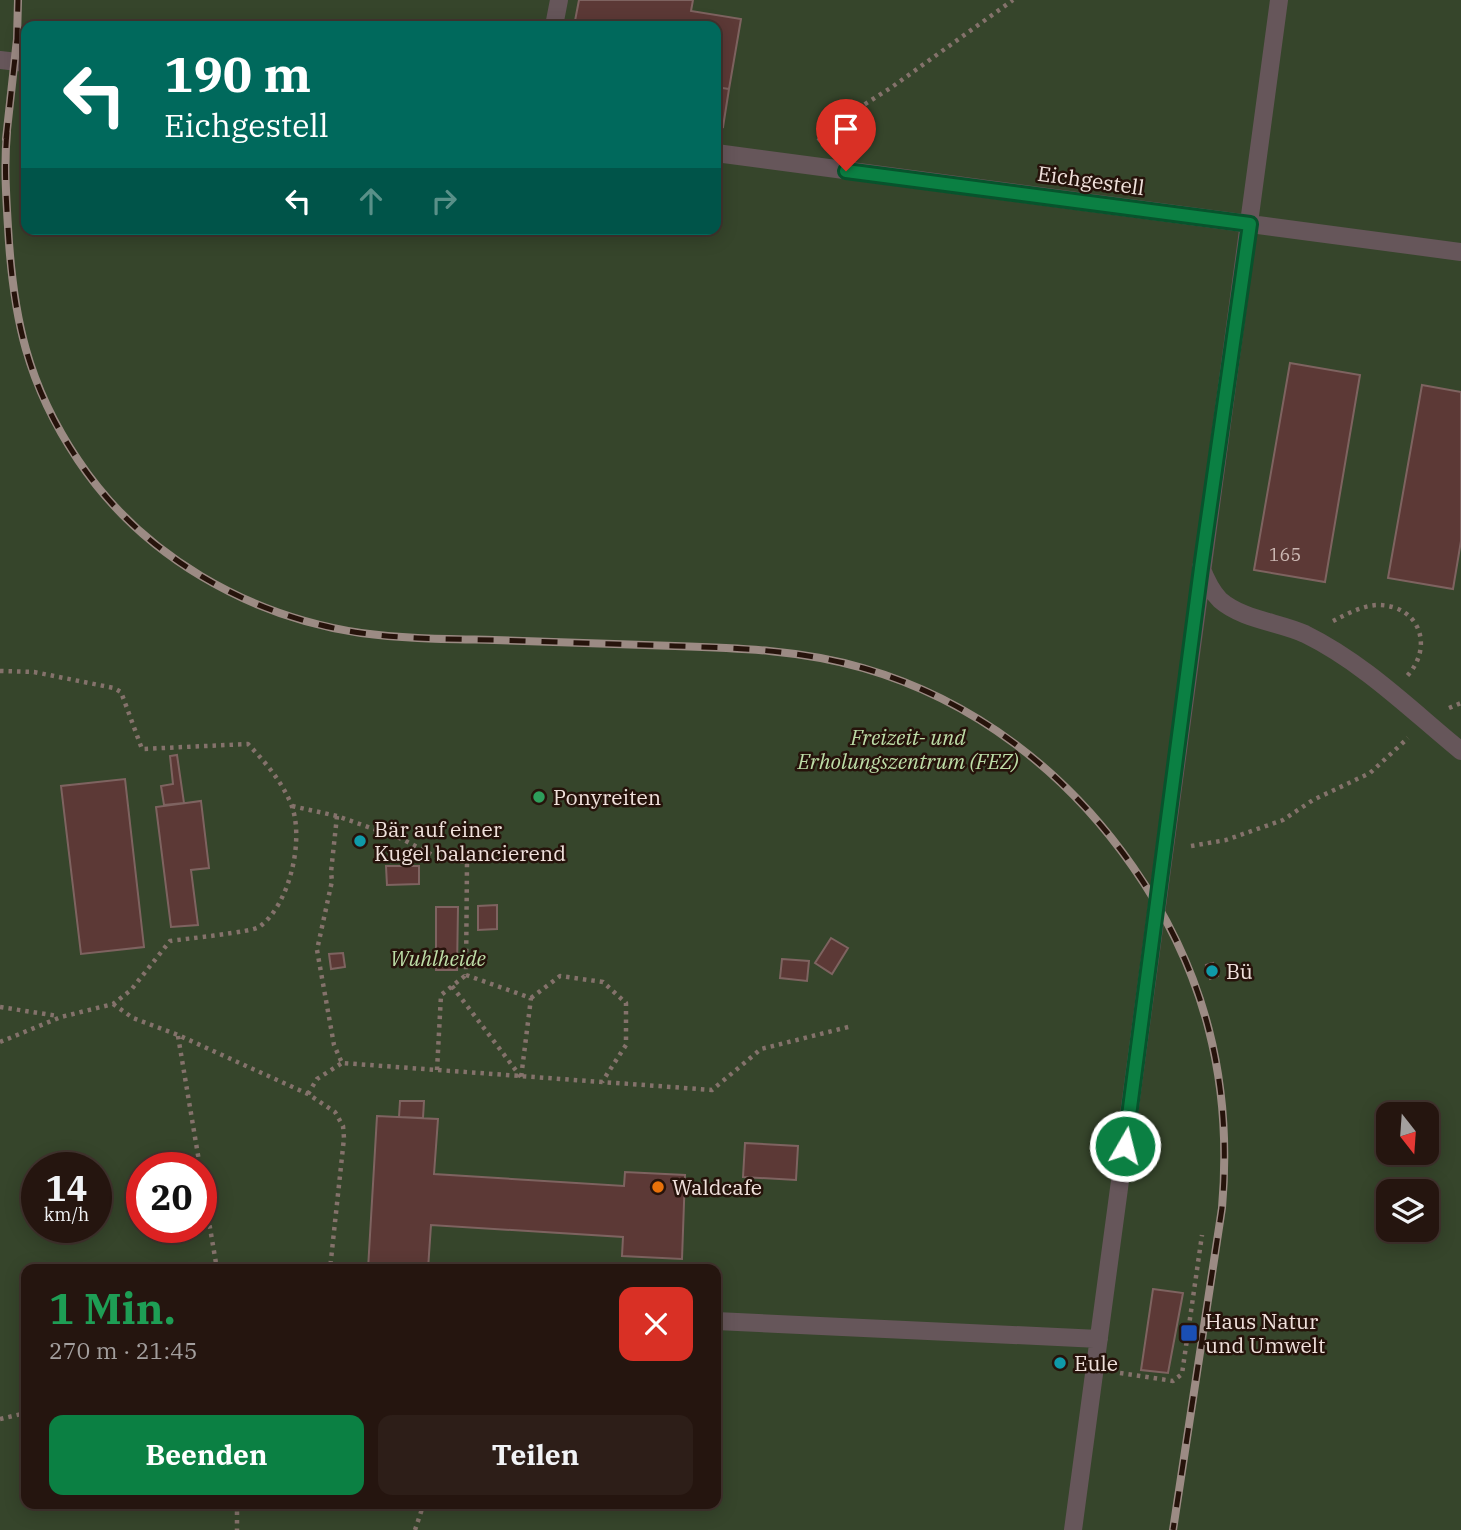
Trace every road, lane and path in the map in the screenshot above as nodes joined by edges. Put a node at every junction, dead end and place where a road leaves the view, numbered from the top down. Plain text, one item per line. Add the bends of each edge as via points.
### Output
1 (559, 0) edge
2 (1013, 0) edge
3 (1279, 0) edge
4 (555, 21) edge
5 (0, 60) edge
6 (21, 62) edge
7 (721, 154) edge
8 (792, 163) junction
9 (1250, 224) junction
10 (1461, 252) edge
11 (1201, 568) junction
12 (1304, 634) junction
13 (0, 671) edge
14 (1384, 686) junction
15 (1461, 703) edge
16 (1426, 722) junction
17 (1461, 751) edge
18 (292, 806) junction
19 (337, 816) junction
20 (1166, 846) junction
21 (466, 975) junction
22 (452, 986) junction
23 (531, 998) junction
24 (113, 1004) junction
25 (0, 1007) edge
26 (61, 1017) junction
27 (852, 1026) dead end
28 (178, 1035) junction
29 (0, 1042) edge
30 (342, 1063) junction
31 (438, 1070) junction
32 (522, 1078) junction
33 (602, 1082) junction
34 (308, 1094) junction
35 (198, 1152) edge
36 (1202, 1235) dead end
37 (213, 1243) edge
38 (216, 1264) edge
39 (331, 1264) edge
40 (721, 1321) edge
41 (1099, 1339) junction
42 (1095, 1370) junction
43 (21, 1414) edge
44 (0, 1419) edge
45 (237, 1509) edge
46 (422, 1509) edge
47 (237, 1530) edge
48 (415, 1530) edge
49 (1073, 1530) edge

1 - 4 lane
2 - 8 path via 850,113
3 - 9 lane
5 - 6 lane
7 - 8 lane, Eichgestell
8 - 9 lane, Eichgestell
9 - 10 lane, Eichgestell
9 - 11 lane
11 - 12 lane via 1222,601
11 - 20 lane
12 - 14 lane
12 - 14 path via 1355,610 1379,605 1399,610 1421,632 1422,647 1403,680
13 - 18 path via 34,672 114,688 121,692 142,749 248,744 271,767
14 - 16 lane
15 - 16 path
16 - 17 lane
16 - 20 path via 1370,773 1312,800 1283,820 1226,840
18 - 19 path
18 - 24 path via 293,868 279,904 258,928 170,941 131,990
19 - 21 path via 402,839 440,859 467,862
19 - 30 path via 332,881 317,950 334,1045
20 - 41 lane
21 - 22 path
21 - 23 path
22 - 31 path via 441,995
22 - 32 path
23 - 32 path
23 - 33 path via 560,976 603,982 626,1003 626,1045
24 - 26 path
24 - 28 path via 133,1018
25 - 26 path
26 - 29 path
27 - 33 path via 761,1049 712,1090
28 - 34 path
28 - 35 path
30 - 31 path
30 - 34 path via 317,1079
31 - 32 path
32 - 33 path
34 - 39 path via 335,1112 343,1126
36 - 42 path via 1182,1374 1173,1381
37 - 38 path
40 - 41 lane
41 - 42 lane
42 - 49 lane
43 - 44 path
45 - 47 path
46 - 48 path

